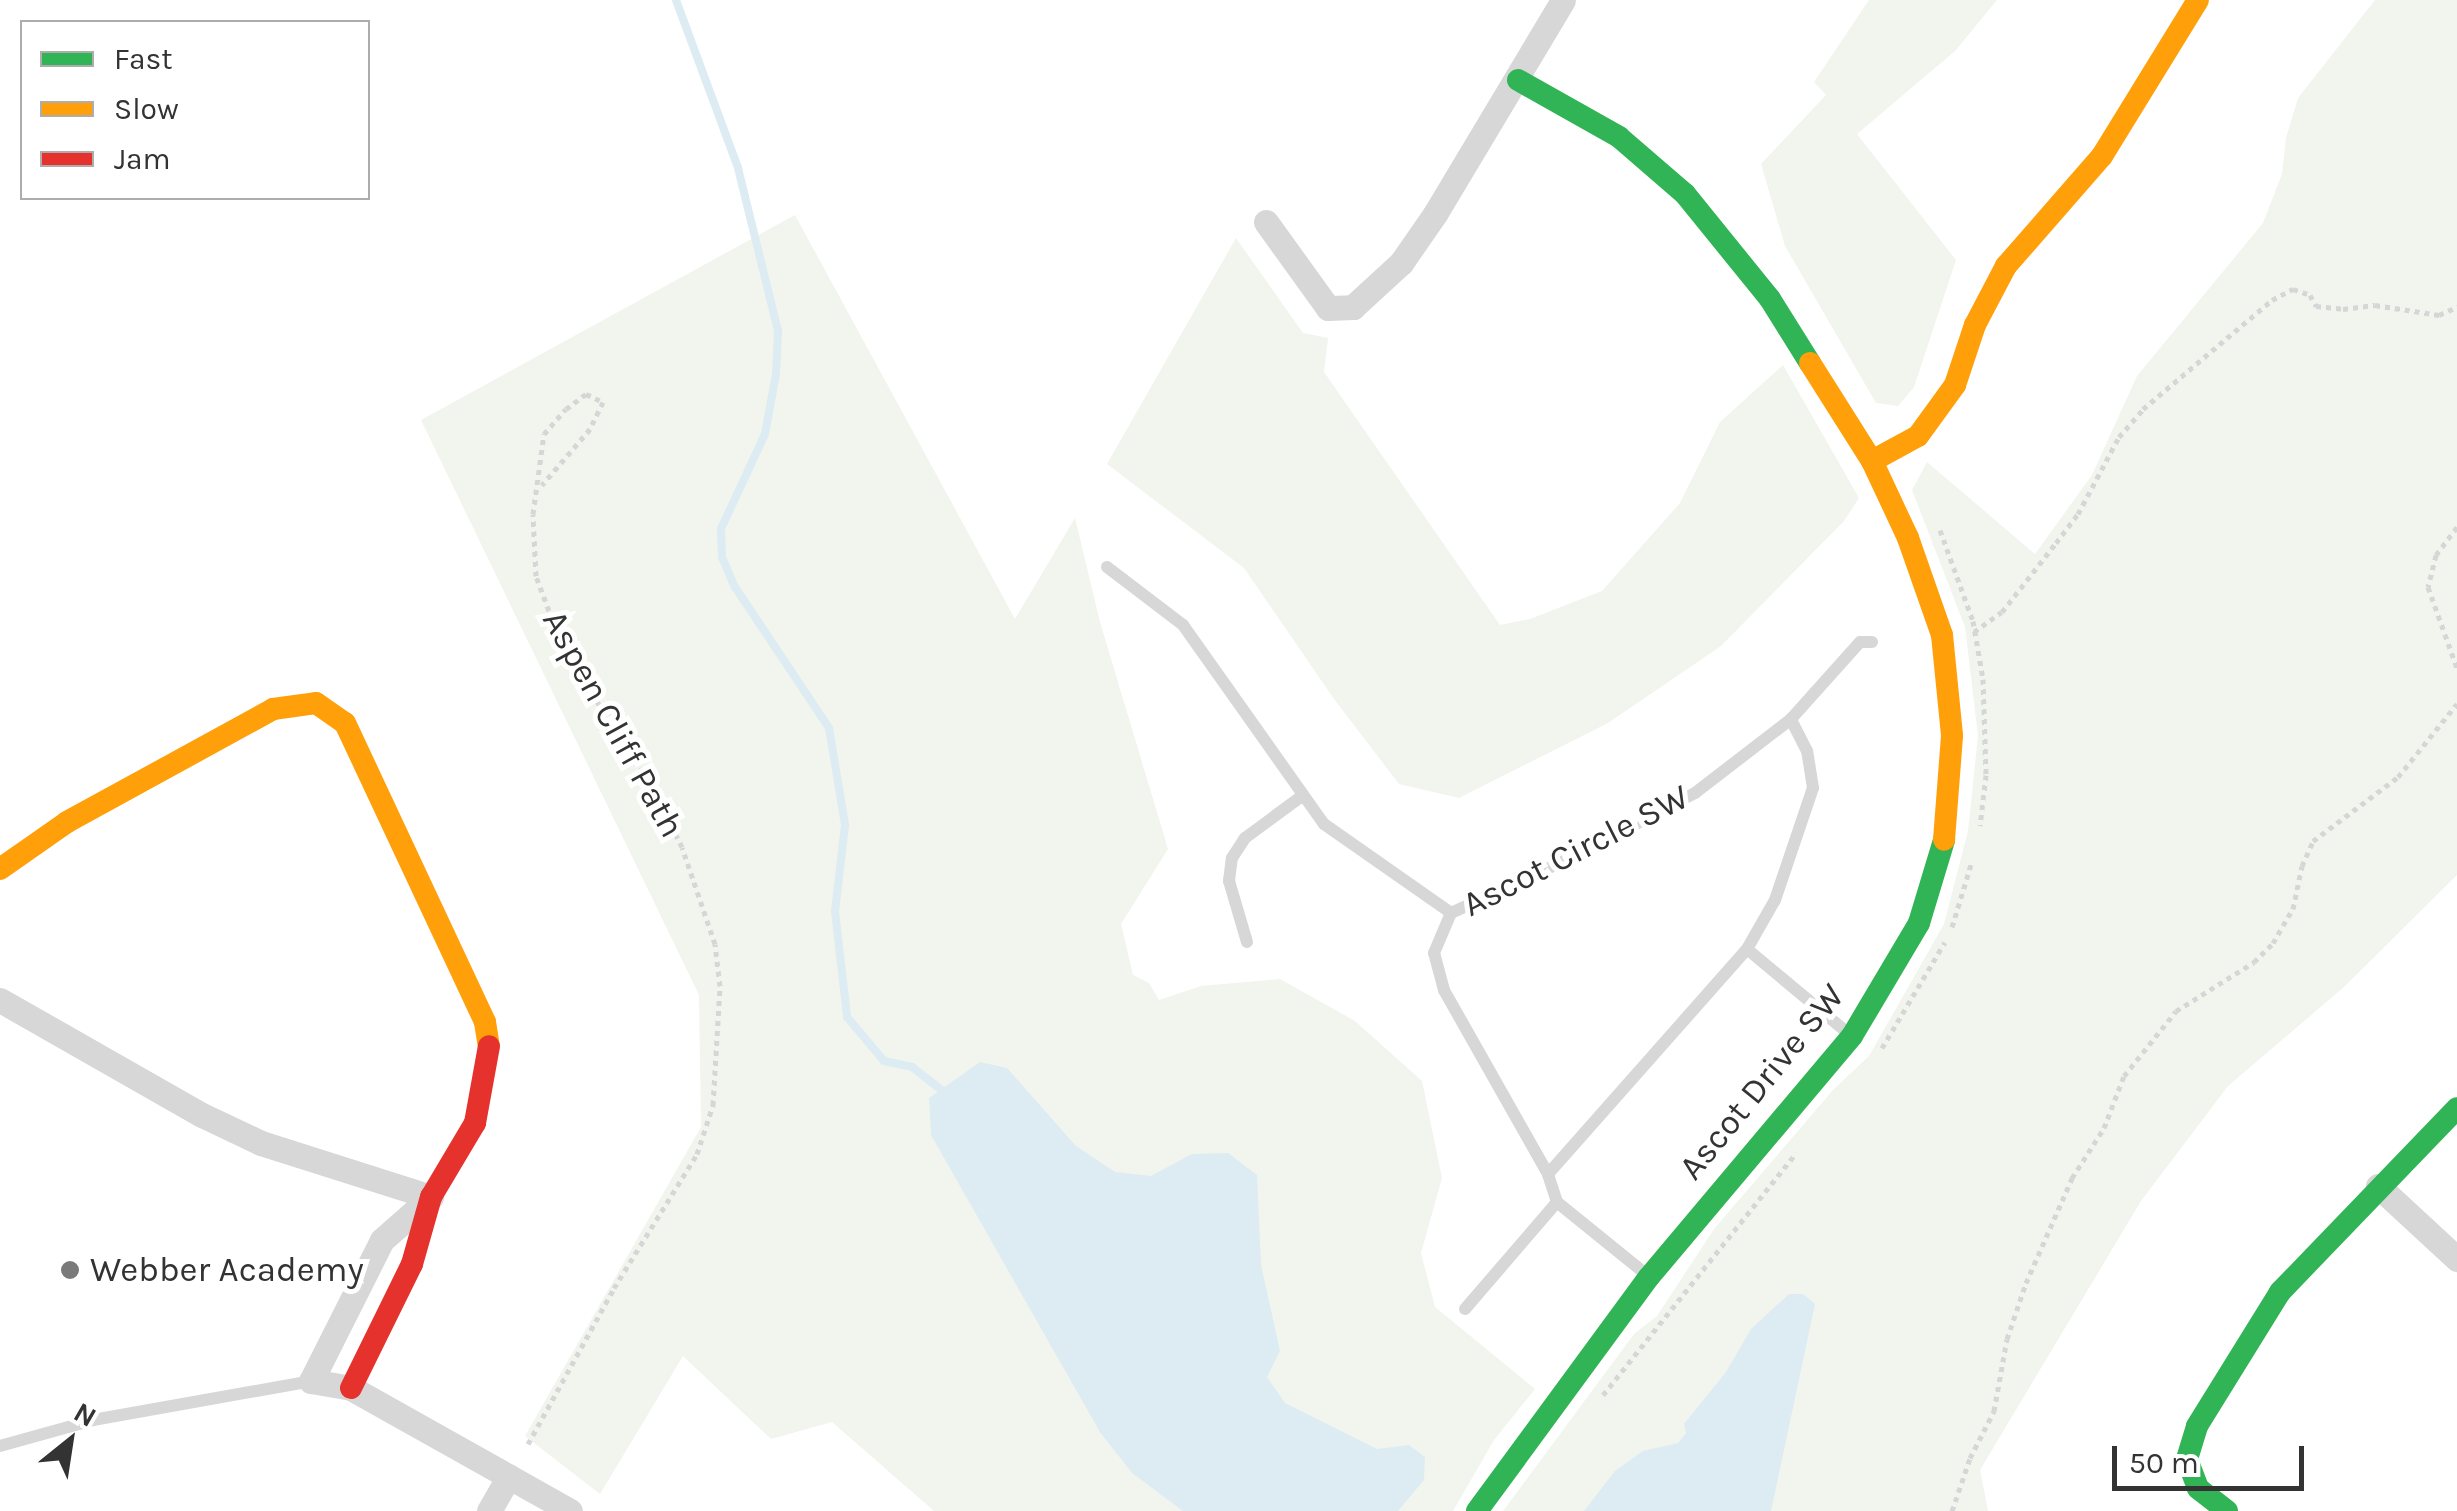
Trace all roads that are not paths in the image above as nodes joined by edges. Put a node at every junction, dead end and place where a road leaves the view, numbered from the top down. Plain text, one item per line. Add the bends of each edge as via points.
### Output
1 (1563, 0) edge
2 (2198, 0) edge
3 (1518, 80) junction
4 (1266, 222) dead end
5 (1872, 461) junction
6 (1106, 567) dead end
7 (1872, 642) dead end
8 (1791, 719) junction
9 (1302, 796) junction
10 (0, 869) edge
11 (1450, 912) junction
12 (1247, 942) dead end
13 (1747, 949) junction
14 (0, 1000) edge
15 (1852, 1036) junction
16 (2457, 1108) edge
17 (1548, 1174) junction
18 (2378, 1186) junction
19 (431, 1197) junction
20 (1558, 1202) junction
21 (2457, 1259) edge
22 (1649, 1277) junction
23 (1464, 1309) dead end
24 (311, 1381) junction
25 (351, 1388) junction
26 (0, 1446) edge
27 (509, 1476) junction
28 (489, 1511) edge
29 (570, 1511) edge
30 (1477, 1511) edge
31 (2227, 1511) edge

1 - 3 street
2 - 5 street via 2102,156 2006,266 1974,325 1955,385 1918,436
3 - 4 street via 1401,262 1353,307 1328,308
3 - 5 street, Ascot Drive SW via 1619,138 1685,194 1770,300
5 - 15 street, Ascot Drive SW via 1942,634 1952,736 1947,831 1919,923
6 - 9 lane via 1182,625
7 - 8 lane, Ascot Circle SW via 1860,642
8 - 11 lane, Ascot Circle SW via 1695,793
8 - 13 lane via 1807,750 1813,788 1775,900
9 - 11 lane via 1350,846
9 - 12 lane via 1245,838 1232,858 1229,882
10 - 19 street via 67,822 273,709 316,704 332,711 352,734 485,1022 490,1049 475,1123
11 - 17 lane, Ascot Circle SW via 1434,953 1444,990
13 - 15 lane
13 - 17 lane
14 - 19 street via 261,1144
15 - 22 street, Ascot Drive SW
16 - 18 street
17 - 20 lane, Ascot Circle SW
18 - 21 street
18 - 31 street via 2280,1292 2197,1426 2187,1459 2198,1488
19 - 24 street via 382,1240
19 - 25 street via 412,1264
20 - 22 lane
20 - 23 lane
22 - 30 street, Ascot Drive SW
24 - 25 street
24 - 26 lane via 94,1420
25 - 27 street
27 - 28 street
27 - 29 street

